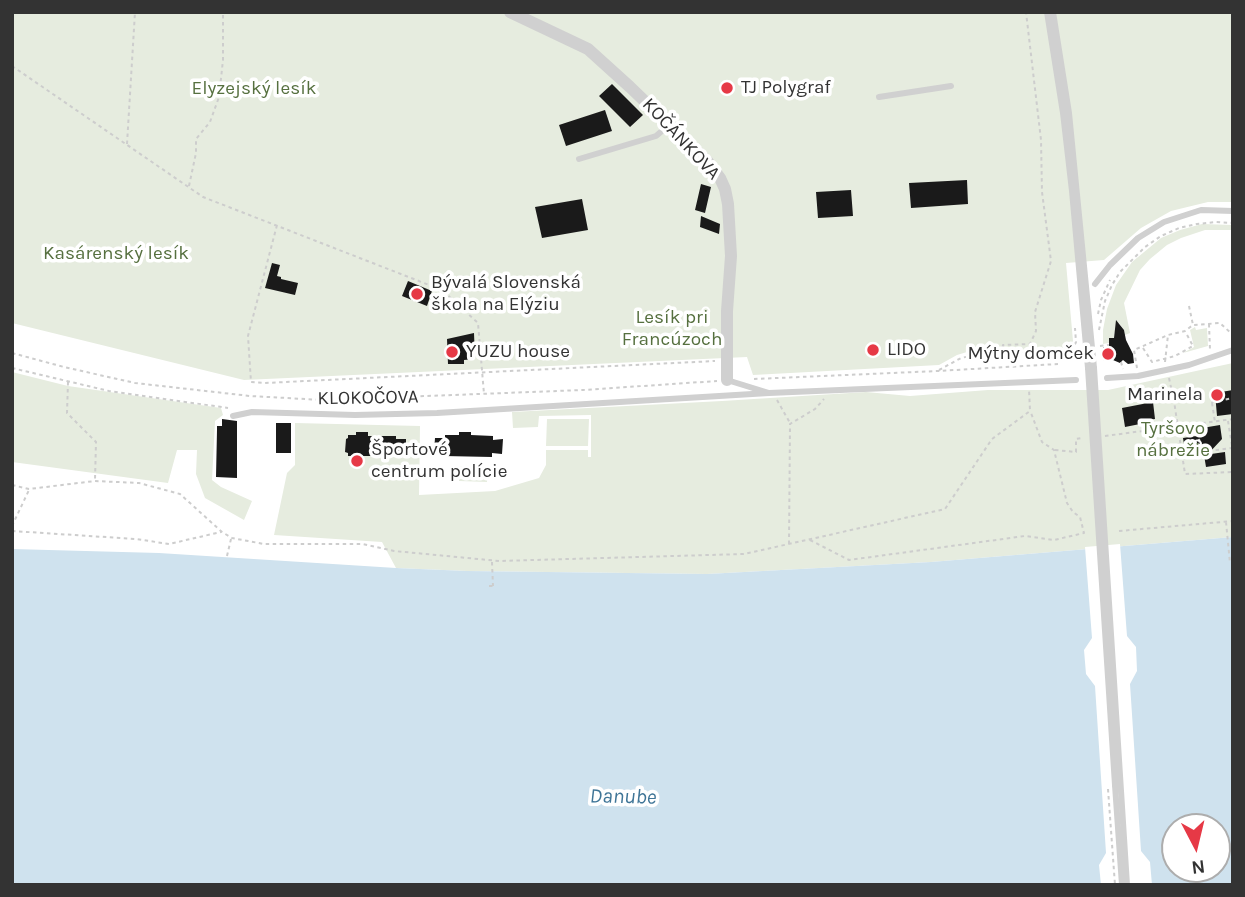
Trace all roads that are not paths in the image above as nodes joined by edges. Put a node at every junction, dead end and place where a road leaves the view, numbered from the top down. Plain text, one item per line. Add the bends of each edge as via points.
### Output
1 (510, 12) edge
2 (1047, 12) edge
3 (1053, 12) edge
4 (951, 86) dead end
5 (880, 97) dead end
6 (669, 125) junction
7 (579, 159) dead end
8 (1233, 211) edge
9 (1081, 261) junction
10 (1095, 285) dead end
11 (1233, 350) edge
12 (1091, 368) junction
13 (1107, 378) dead end
14 (727, 380) joint
15 (1076, 380) dead end
16 (772, 393) junction
17 (232, 412) road end
18 (1122, 885) edge
19 (1127, 885) edge

1 - 6 street, KOČÁNKOVA via 588,49
2 - 9 lane
3 - 9 lane via 1069,113
4 - 5 lane
6 - 7 lane via 656,136
6 - 14 street, KOČÁNKOVA via 708,162 725,189 731,256
8 - 10 lane via 1201,210 1164,222 1138,238
9 - 12 lane
11 - 13 lane via 1167,370
12 - 18 lane, bridge
12 - 19 lane, bridge
14 - 16 lane
15 - 16 lane, KLOKOČOVA
16 - 17 lane, KLOKOČOVA via 438,413

